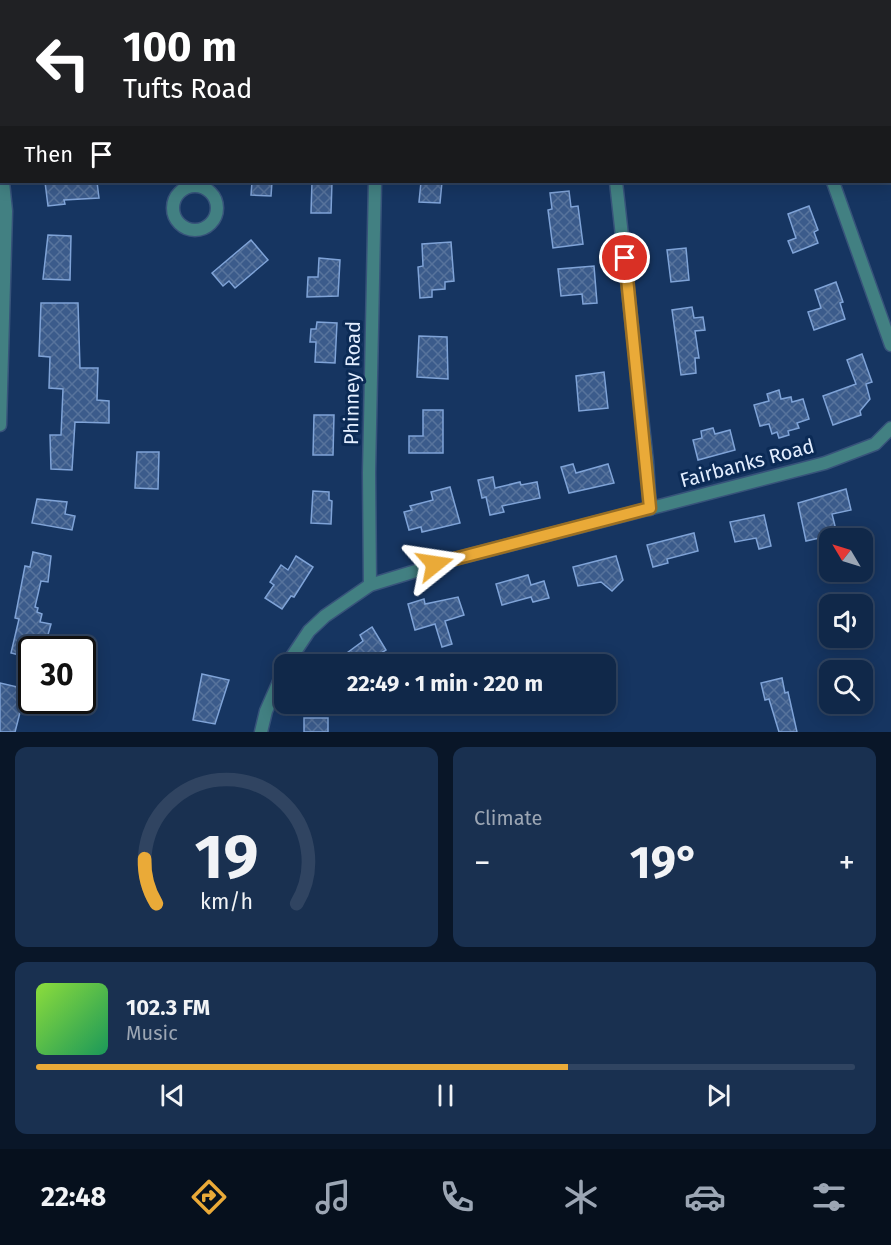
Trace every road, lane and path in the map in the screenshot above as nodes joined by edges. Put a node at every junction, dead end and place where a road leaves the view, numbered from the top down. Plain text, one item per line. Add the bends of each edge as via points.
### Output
1 (3, 183) edge
2 (375, 183) edge
3 (616, 183) edge
4 (833, 183) edge
5 (891, 345) edge
6 (0, 425) edge
7 (891, 428) edge
8 (650, 508) junction
9 (370, 585) junction
10 (294, 654) edge
11 (274, 693) edge
12 (261, 732) edge

1 - 6 street via 6,211
2 - 9 street, Phinney Road
3 - 8 street
4 - 5 street
7 - 8 street, Fairbanks Road via 860,452
8 - 9 street, Fairbanks Road
9 - 10 street, Fairbanks Road via 325,616
11 - 12 street, Fairbanks Road

